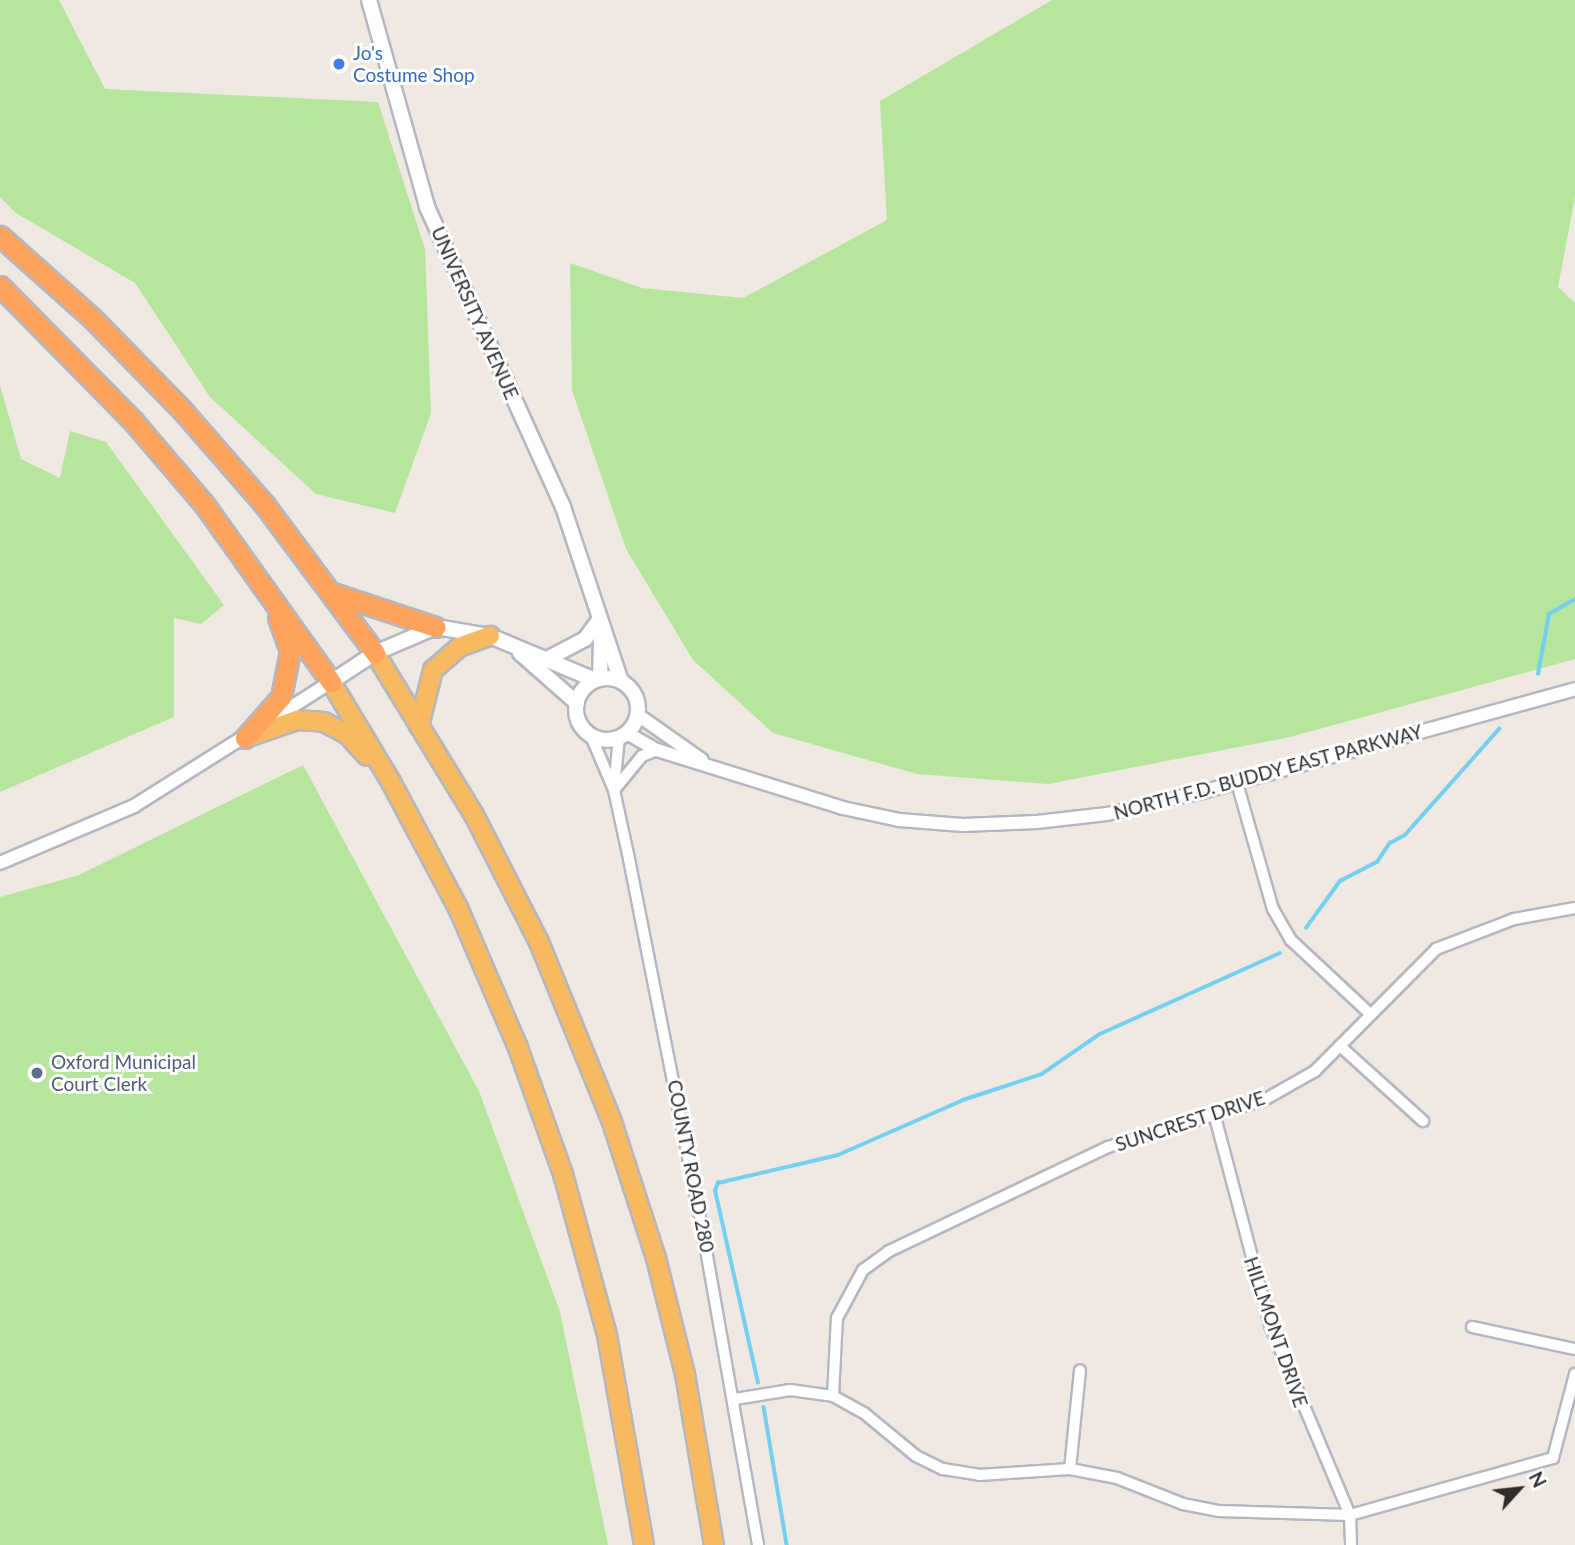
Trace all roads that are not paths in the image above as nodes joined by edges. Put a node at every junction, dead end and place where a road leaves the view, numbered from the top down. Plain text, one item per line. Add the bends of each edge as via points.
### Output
1 (369, 0) edge
2 (0, 236) edge
3 (0, 286) edge
4 (247, 562) junction
5 (333, 593) junction
6 (600, 619) junction
7 (436, 626) junction
8 (490, 636) junction
9 (516, 649) junction
10 (375, 653) junction
11 (545, 660) junction
12 (597, 679) junction
13 (621, 681) junction
14 (331, 682) junction
15 (1575, 689) edge
16 (577, 703) junction
17 (638, 715) junction
18 (419, 726) junction
19 (592, 736) junction
20 (623, 736) junction
21 (245, 738) junction
22 (657, 750) junction
23 (711, 766) junction
24 (391, 782) junction
25 (1237, 783) junction
26 (614, 790) junction
27 (0, 863) edge
28 (1575, 908) edge
29 (1370, 1014) junction
30 (1340, 1046) junction
31 (1214, 1113) junction
32 (1423, 1121) dead end
33 (1472, 1327) dead end
34 (1575, 1349) edge
35 (1080, 1371) dead end
36 (1575, 1374) edge
37 (833, 1396) junction
38 (735, 1399) junction
39 (1070, 1469) junction
40 (1350, 1515) junction
41 (644, 1545) edge
42 (714, 1545) edge
43 (758, 1545) edge
44 (1351, 1545) edge

1 - 6 main road, UNIVERSITY AVENUE via 427,208 563,507
2 - 5 highway via 92,318 182,410
3 - 4 highway via 133,421
4 - 14 highway
4 - 21 highway via 285,631 290,651 281,697
5 - 7 highway
5 - 10 highway
6 - 11 main road via 585,639
6 - 12 main road, UNIVERSITY AVENUE
6 - 13 main road, UNIVERSITY AVENUE
7 - 8 main road
7 - 10 main road
8 - 9 main road
8 - 18 highway via 459,647 433,670
9 - 11 main road
9 - 16 main road
10 - 14 main road
10 - 18 highway
11 - 12 main road
12 - 13 main road
12 - 16 main road
13 - 17 main road via 635,695
14 - 21 street
14 - 24 highway
15 - 25 street, NORTH F.D. BUDDY EAST PARKWAY
16 - 19 main road via 579,722
17 - 20 main road
17 - 23 street
18 - 42 highway via 474,816 539,942 612,1122 656,1258 685,1374
19 - 20 main road
19 - 26 street
20 - 22 street, NORTH F.D. BUDDY EAST PARKWAY
20 - 26 street
21 - 24 highway via 297,720 324,723 348,736
21 - 27 street via 134,806
22 - 23 street, NORTH F.D. BUDDY EAST PARKWAY
22 - 26 street via 642,756
23 - 25 street, NORTH F.D. BUDDY EAST PARKWAY via 843,808 900,820 963,825 1107,814
24 - 41 highway via 459,910 517,1045 563,1174 607,1335
25 - 29 street via 1277,917 1291,940
26 - 38 street, COUNTY ROAD 280
28 - 29 street, SUNCREST DRIVE via 1514,919 1436,949
29 - 30 street, SUNCREST DRIVE
30 - 31 street, SUNCREST DRIVE via 1315,1071 1264,1100
30 - 32 street
31 - 37 street, SUNCREST DRIVE via 1108,1147 941,1225 864,1268 837,1318
31 - 40 street, HILLMONT DRIVE via 1269,1325
33 - 34 street
35 - 39 street
36 - 40 street via 1553,1458
37 - 38 street via 790,1390
37 - 39 street via 864,1413 916,1456 943,1469 979,1475
38 - 43 street, COUNTY ROAD 280
39 - 40 street via 1117,1478 1183,1504 1219,1511
40 - 44 street, HILLMONT DRIVE

